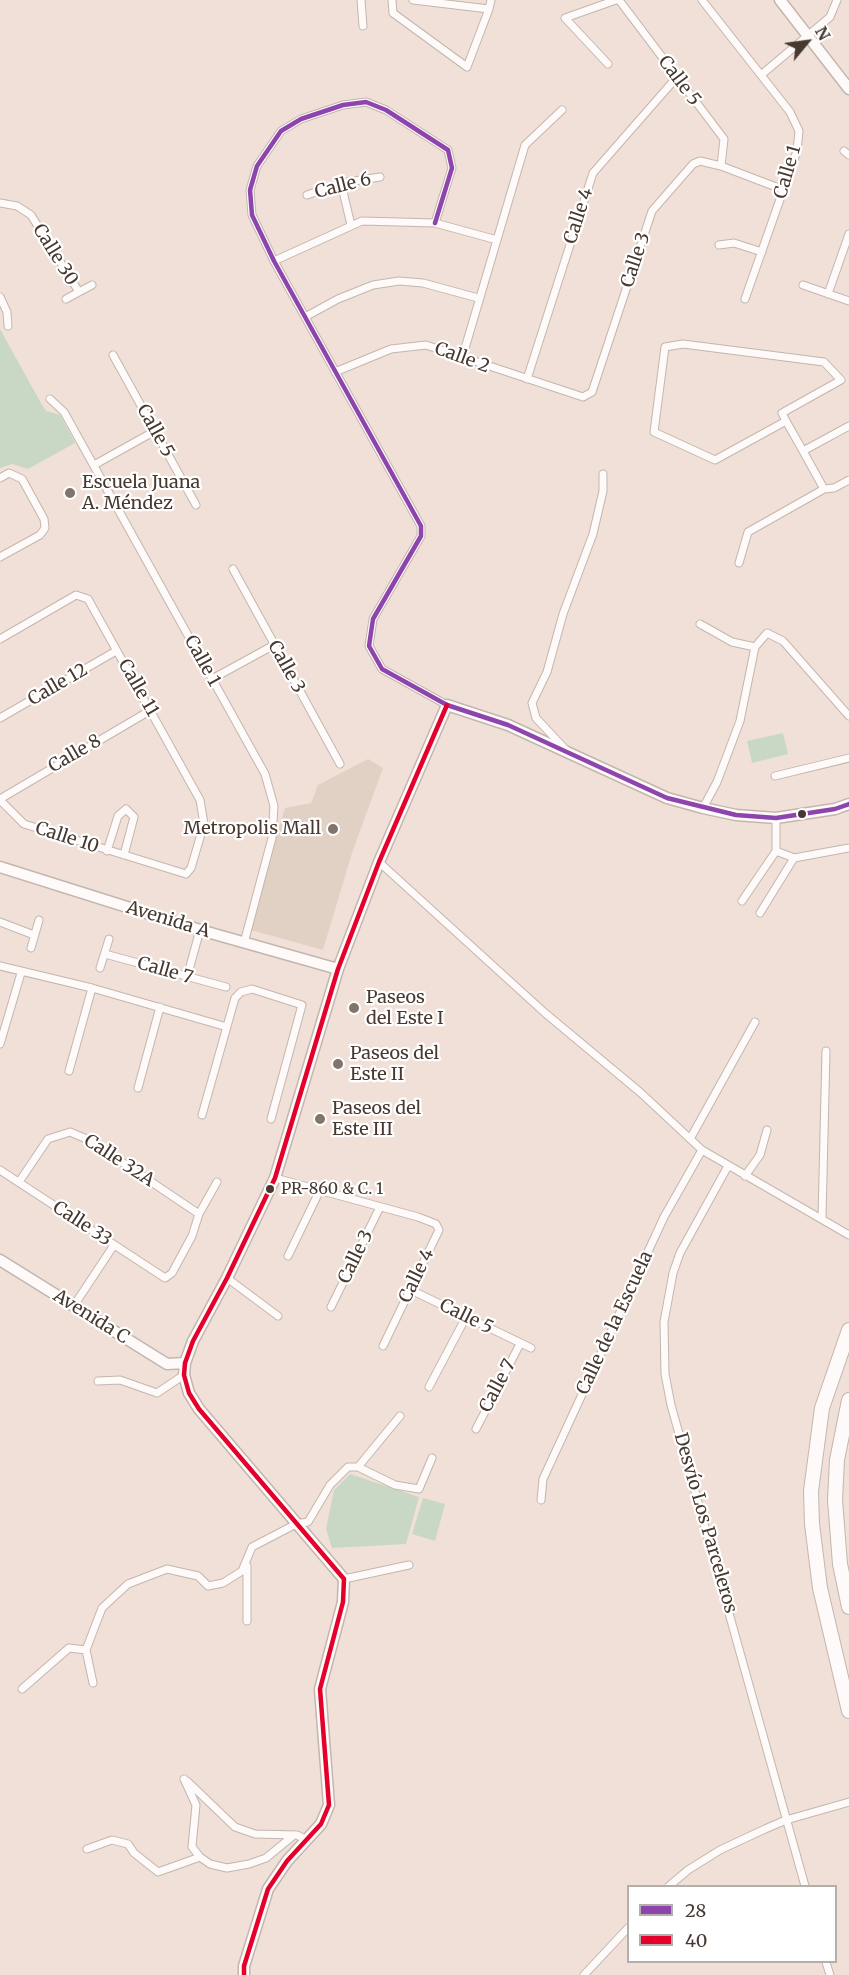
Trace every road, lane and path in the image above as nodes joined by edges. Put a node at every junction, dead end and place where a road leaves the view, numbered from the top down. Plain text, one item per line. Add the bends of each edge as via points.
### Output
1 (361, 0) edge
2 (392, 0) edge
3 (413, 0) edge
4 (491, 0) edge
5 (618, 0) edge
6 (702, 0) edge
7 (780, 0) edge
8 (837, 0) edge
9 (489, 9) junction
10 (363, 26) dead end
11 (809, 37) junction
12 (608, 64) dead end
13 (761, 75) junction
14 (677, 77) junction
15 (849, 89) edge
16 (562, 110) dead end
17 (720, 166) junction
18 (380, 177) dead end
19 (341, 183) junction
20 (784, 190) junction
21 (307, 195) dead end
22 (0, 203) edge
23 (435, 223) junction
24 (351, 225) junction
25 (849, 234) edge
26 (497, 240) junction
27 (719, 245) dead end
28 (762, 252) junction
29 (274, 261) junction
30 (92, 285) dead end
31 (803, 285) dead end
32 (79, 292) junction
33 (828, 294) junction
34 (0, 297) edge
35 (478, 298) junction
36 (66, 299) dead end
37 (745, 300) dead end
38 (849, 301) edge
39 (304, 317) junction
40 (8, 326) dead end
41 (463, 355) junction
42 (113, 356) dead end
43 (335, 372) junction
44 (527, 380) junction
45 (589, 394) joint
46 (50, 399) dead end
47 (786, 421) junction
48 (849, 426) edge
49 (155, 431) junction
50 (803, 451) junction
51 (94, 465) junction
52 (603, 474) dead end
53 (0, 478) edge
54 (849, 480) edge
55 (824, 489) junction
56 (196, 506) dead end
57 (0, 557) edge
58 (739, 563) dead end
59 (233, 569) dead end
60 (700, 624) dead end
61 (0, 639) edge
62 (274, 645) junction
63 (756, 647) junction
64 (116, 651) junction
65 (212, 679) junction
66 (447, 705) junction
67 (151, 710) junction
68 (849, 716) edge
69 (0, 718) edge
70 (567, 752) junction
71 (849, 758) edge
72 (340, 764) dead end
73 (775, 776) dead end
74 (0, 800) edge
75 (849, 804) edge
76 (703, 808) junction
77 (776, 818) junction
78 (849, 848) edge
79 (107, 850) junction
80 (776, 851) junction
81 (124, 855) junction
82 (794, 858) junction
83 (379, 862) junction
84 (0, 867) edge
85 (188, 871) joint
86 (742, 901) dead end
87 (760, 913) dead end
88 (39, 920) dead end
89 (0, 922) edge
90 (200, 930) junction
91 (34, 935) junction
92 (109, 939) dead end
93 (244, 943) junction
94 (31, 948) dead end
95 (105, 954) junction
96 (0, 966) edge
97 (100, 968) dead end
98 (338, 969) junction
99 (21, 973) junction
100 (187, 977) junction
101 (226, 987) dead end
102 (92, 988) junction
103 (160, 1007) junction
104 (755, 1022) dead end
105 (227, 1027) junction
106 (0, 1044) edge
107 (826, 1051) dead end
108 (69, 1071) dead end
109 (138, 1088) dead end
110 (202, 1115) dead end
111 (271, 1119) dead end
112 (767, 1130) dead end
113 (690, 1138) junction
114 (702, 1150) junction
115 (728, 1166) junction
116 (0, 1170) edge
117 (745, 1176) junction
118 (275, 1178) junction
119 (19, 1182) junction
120 (217, 1182) dead end
121 (320, 1190) junction
122 (380, 1207) junction
123 (199, 1214) junction
124 (822, 1218) junction
125 (849, 1235) edge
126 (114, 1245) junction
127 (288, 1256) dead end
128 (0, 1260) edge
129 (227, 1278) junction
130 (411, 1290) junction
131 (73, 1307) junction
132 (331, 1307) dead end
133 (278, 1316) dead end
134 (466, 1317) junction
135 (849, 1330) edge
136 (520, 1344) junction
137 (383, 1346) dead end
138 (531, 1348) dead end
139 (185, 1363) junction
140 (184, 1375) junction
141 (98, 1381) dead end
142 (429, 1387) dead end
143 (849, 1400) edge
144 (400, 1416) dead end
145 (476, 1429) dead end
146 (432, 1458) dead end
147 (358, 1467) junction
148 (541, 1500) dead end
149 (296, 1524) junction
150 (248, 1557) junction
151 (840, 1564) junction
152 (409, 1565) dead end
153 (344, 1579) junction
154 (849, 1590) edge
155 (849, 1607) edge
156 (247, 1621) dead end
157 (86, 1650) junction
158 (93, 1683) dead end
159 (22, 1689) dead end
160 (849, 1711) edge
161 (849, 1802) edge
162 (786, 1820) junction
163 (294, 1835) junction
164 (307, 1840) junction
165 (87, 1849) dead end
166 (200, 1857) junction
167 (671, 1885) edge
168 (804, 1885) edge
169 (627, 1929) edge
170 (244, 1975) edge
171 (584, 1975) edge

1 - 10 street
2 - 9 street via 393,13 467,67
3 - 9 street
4 - 9 street
5 - 12 street via 565,18
5 - 14 street, Calle 5
6 - 13 street, Calle 1
7 - 11 street
8 - 11 street via 830,17
11 - 13 street
11 - 15 street
13 - 20 street, Calle 1 via 799,130 797,151
14 - 17 street, Calle 5 via 724,138
14 - 44 street, Calle 4 via 593,173
16 - 26 street via 525,145
17 - 20 street
17 - 45 street, Calle 3 via 700,161 693,165 652,211
18 - 19 street, Calle 6
19 - 21 street, Calle 6
19 - 24 street
20 - 28 street, Calle 1
22 - 32 street, Calle 30 via 17,206 31,215
23 - 24 street via 375,220
23 - 26 street
23 - 29 street via 452,168 447,150 386,110 366,102 343,105 301,119 281,131 257,166 250,190 252,215
24 - 29 street
25 - 33 street
26 - 35 street
27 - 28 street via 734,243
28 - 37 street, Calle 1
29 - 39 street
30 - 32 street
31 - 33 street
32 - 36 street
33 - 38 street
34 - 40 street
35 - 39 street via 423,283 399,281 373,285
35 - 41 street
39 - 43 street
41 - 43 street, Calle 2 via 426,345 391,349
41 - 44 street, Calle 2
42 - 49 street, Calle 5
43 - 66 street via 421,526 421,536 373,619 369,646 382,669
44 - 45 street, Calle 2 via 583,396
46 - 51 street, Calle 1 via 64,412
47 - 47 street via 715,460 654,432 665,347 683,344 824,362 841,381 782,413
47 - 50 street
48 - 50 street
49 - 51 street
49 - 56 street, Calle 5
50 - 55 street
51 - 65 street, Calle 1
52 - 70 street via 603,491 592,534 547,672 532,703 536,718
53 - 57 street via 9,472 21,479 44,519 45,528
54 - 55 street
55 - 58 street via 748,532
59 - 62 street, Calle 3
60 - 63 street via 732,642
61 - 64 street, Calle 11 via 76,595 88,599
62 - 65 street
62 - 72 street, Calle 3
63 - 68 street via 767,633 783,641
63 - 76 street via 740,721
64 - 67 street, Calle 11
64 - 69 street, Calle 12
65 - 93 street, Calle 1 via 265,774 274,806 273,838
66 - 70 street via 508,725
66 - 83 street
67 - 74 street, Calle 8
67 - 85 street, Calle 11 via 200,800 204,824
70 - 76 street via 667,798
71 - 73 street
74 - 79 street, Calle 10 via 24,824
75 - 77 street
76 - 77 street
77 - 80 street
78 - 82 street
79 - 81 street, Calle 10
79 - 81 street, Calle 10 via 120,812 126,809 134,817
80 - 82 street
80 - 86 street
81 - 85 street, Calle 10 via 186,874
82 - 87 street
83 - 98 street
83 - 113 street
84 - 90 street, Avenida A
88 - 91 street
89 - 91 street
90 - 93 street, Avenida A
90 - 100 street
91 - 94 street
92 - 95 street
93 - 98 street, Avenida A
95 - 97 street
95 - 100 street, Calle 7
96 - 99 street
98 - 118 street
99 - 102 street
99 - 106 street
100 - 101 street, Calle 7
102 - 103 street
102 - 108 street
103 - 105 street
103 - 109 street
104 - 113 street
105 - 110 street
105 - 111 street via 235,998 241,992 252,989 302,1005
107 - 124 street
112 - 117 street via 760,1155
113 - 114 street
114 - 115 street
114 - 148 street, Calle de la Escuela via 664,1217 548,1468
115 - 117 street
115 - 162 street, Desvío Los Parceleros via 673,1273 664,1322 665,1374
116 - 119 street, Calle 33
117 - 124 street
118 - 121 street
118 - 129 street
119 - 123 street, Calle 32A via 48,1140 70,1132 89,1140
119 - 126 street, Calle 33
120 - 123 street
121 - 122 street
121 - 127 street
122 - 130 street, Calle 4 via 417,1216 436,1224 439,1230
122 - 132 street, Calle 3
123 - 126 street, Calle 33 via 192,1236 172,1273 165,1278
124 - 125 street
126 - 131 street
128 - 131 street, Avenida C
129 - 133 street
129 - 139 street
130 - 134 street, Calle 5
130 - 137 street, Calle 4
131 - 139 street, Avenida C via 167,1364
134 - 136 street, Calle 5
134 - 142 street
135 - 160 highway via 822,1408 811,1491 820,1588
136 - 138 street, Calle 5
136 - 145 street, Calle 7
139 - 140 street
140 - 141 street via 157,1393 120,1380
140 - 149 street via 199,1409
143 - 151 highway via 837,1460
144 - 147 street
146 - 147 street via 419,1489 395,1485
147 - 149 street via 348,1467 330,1485 308,1522
149 - 150 street via 252,1547
149 - 153 street
150 - 156 street
150 - 157 street via 242,1571 223,1583 208,1586 198,1576 166,1569 128,1584 102,1608
151 - 154 street
151 - 155 highway
152 - 153 street
153 - 164 street via 343,1602 320,1689 329,1805 321,1824
157 - 158 street
157 - 159 street via 69,1648
161 - 162 street
162 - 167 street via 720,1850
162 - 168 street, Desvío Los Parceleros
163 - 164 street
163 - 166 street via 266,1858 249,1864 226,1868
163 - 166 street via 255,1834 236,1827 184,1779 196,1805 192,1847
164 - 170 street via 268,1889
165 - 166 street via 112,1840 128,1844 158,1872
169 - 171 street

